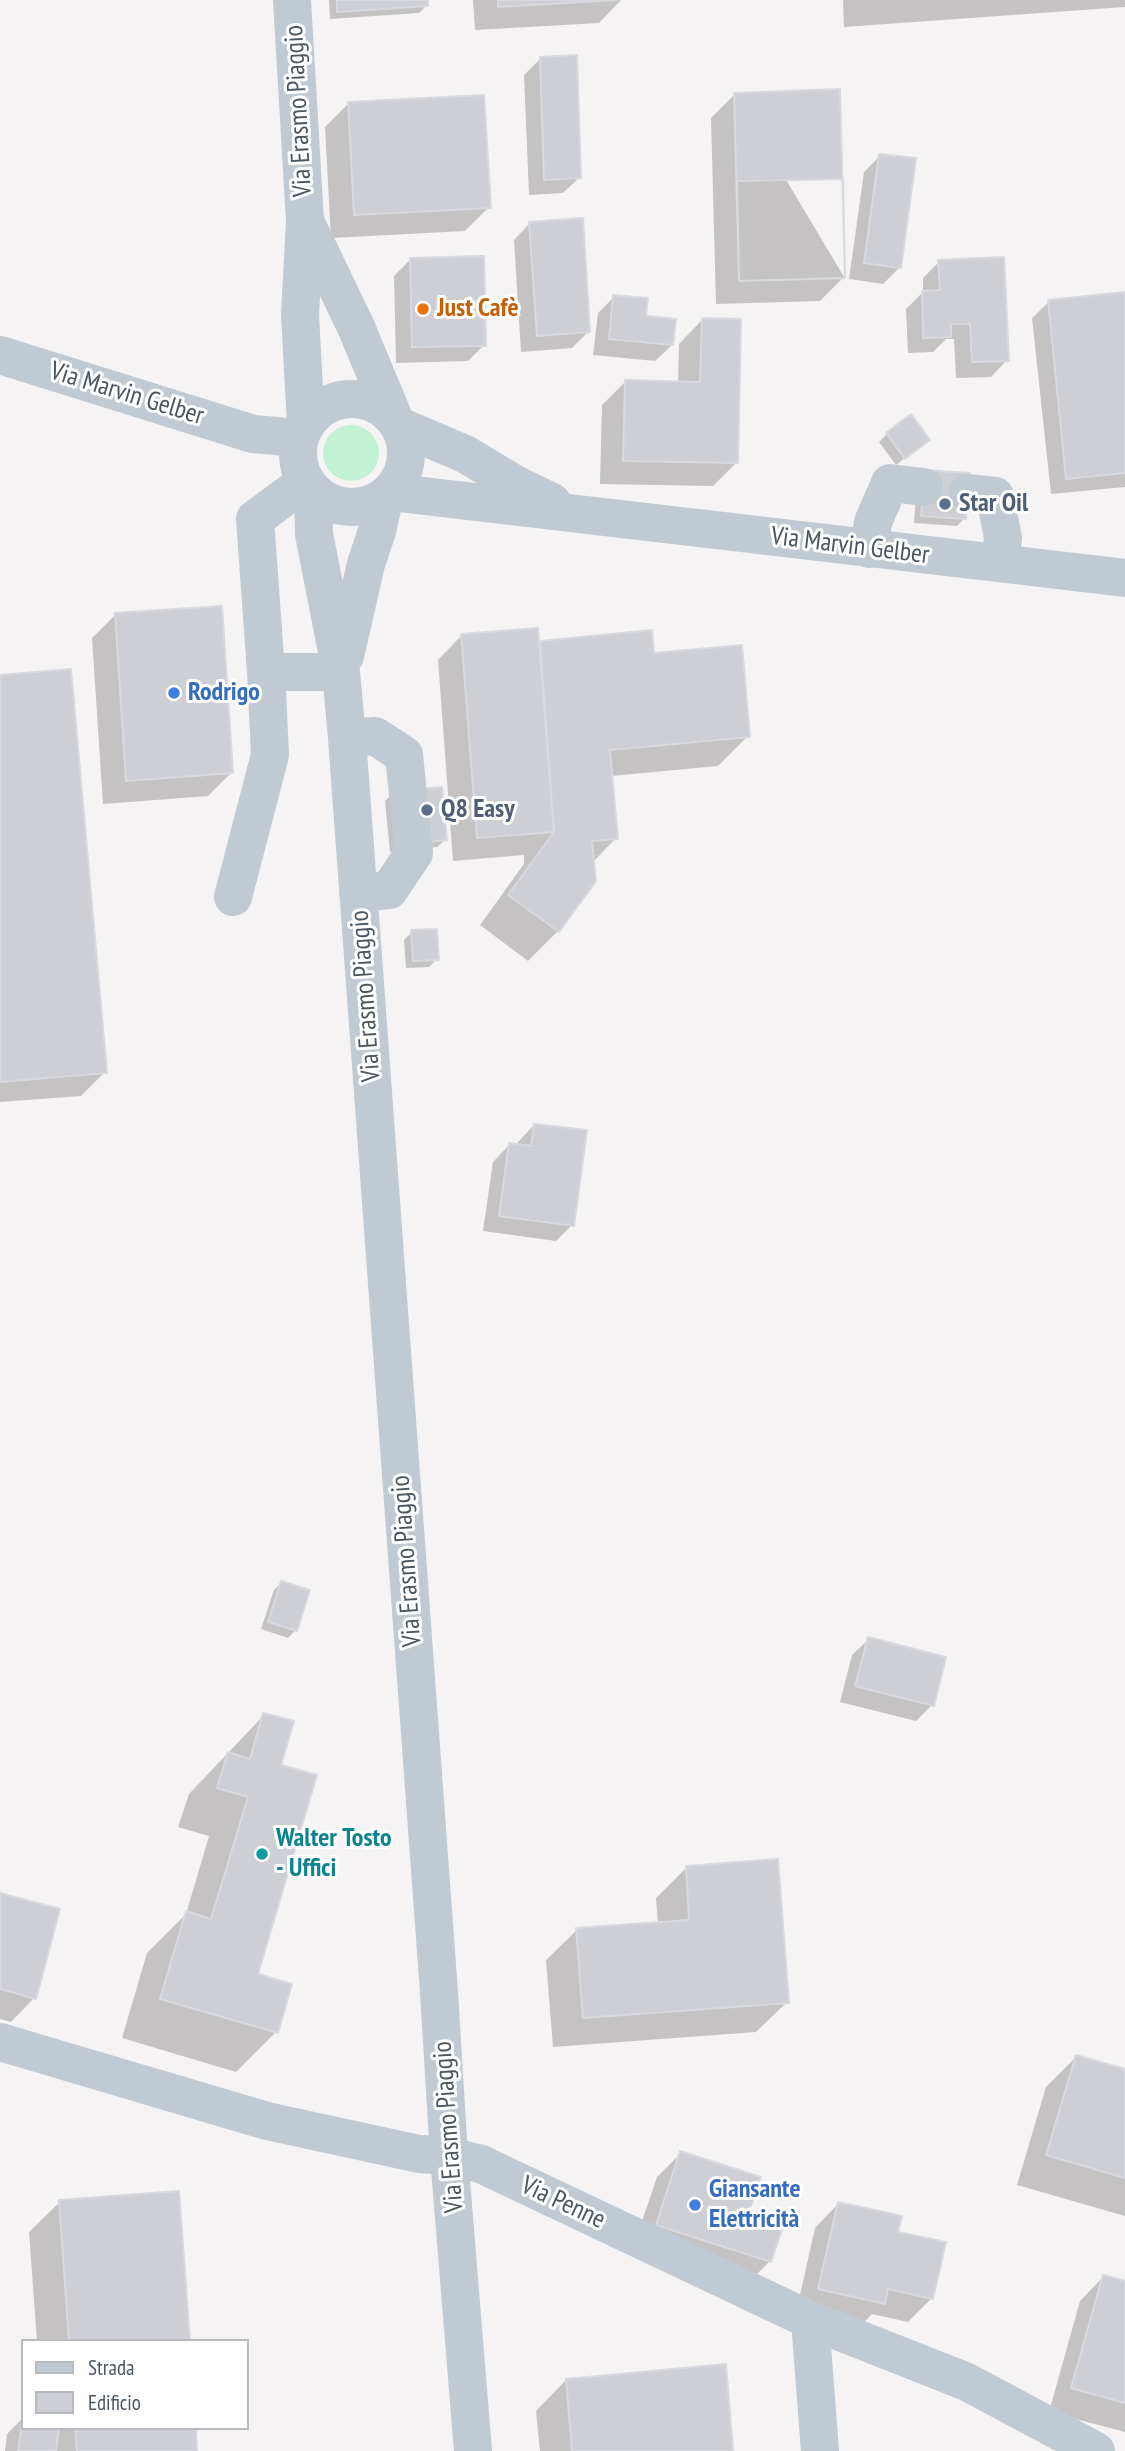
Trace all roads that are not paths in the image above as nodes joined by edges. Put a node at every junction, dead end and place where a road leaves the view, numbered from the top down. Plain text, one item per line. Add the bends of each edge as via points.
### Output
1 (292, 0) edge
2 (305, 221) junction
3 (0, 355) edge
4 (396, 421) junction
5 (305, 461) junction
6 (923, 487) dead end
7 (968, 493) dead end
8 (388, 494) junction
9 (576, 514) junction
10 (869, 549) junction
11 (1000, 563) junction
12 (1125, 578) edge
13 (266, 672) junction
14 (341, 672) junction
15 (346, 738) junction
16 (358, 893) junction
17 (233, 897) dead end
18 (0, 2042) edge
19 (449, 2156) junction
20 (810, 2320) junction
21 (473, 2451) edge
22 (820, 2451) edge
23 (1096, 2451) edge

1 - 2 street, Via Erasmo Piaggio
2 - 4 street, Via Erasmo Piaggio
2 - 5 street, Via Erasmo Piaggio via 300,315
3 - 5 street, Via Marvin Gelber via 253,434 274,452
4 - 5 street via 369,401 340,400 326,405 314,413
4 - 8 street via 407,449 406,461
4 - 9 street, Via Marvin Gelber
5 - 8 street via 325,501 340,507 371,504
5 - 13 street via 255,519
5 - 14 street, Via Erasmo Piaggio
6 - 10 street via 890,483 873,522
7 - 11 street via 995,496 1003,538
8 - 9 street, Via Marvin Gelber
8 - 14 street, Via Erasmo Piaggio
9 - 10 street, Via Marvin Gelber
10 - 11 street, Via Marvin Gelber
11 - 12 street, Via Marvin Gelber
13 - 14 street
13 - 17 street via 270,755
14 - 15 street, Via Erasmo Piaggio
15 - 16 street, Via Erasmo Piaggio
15 - 16 street via 375,736 404,755 414,853 389,890
16 - 19 street, Via Erasmo Piaggio
18 - 19 street, Via Penne via 267,2121 419,2154
19 - 20 street, Via Penne via 481,2164
19 - 21 street, Via Erasmo Piaggio
20 - 22 street
20 - 23 street, Via Penne via 967,2382

